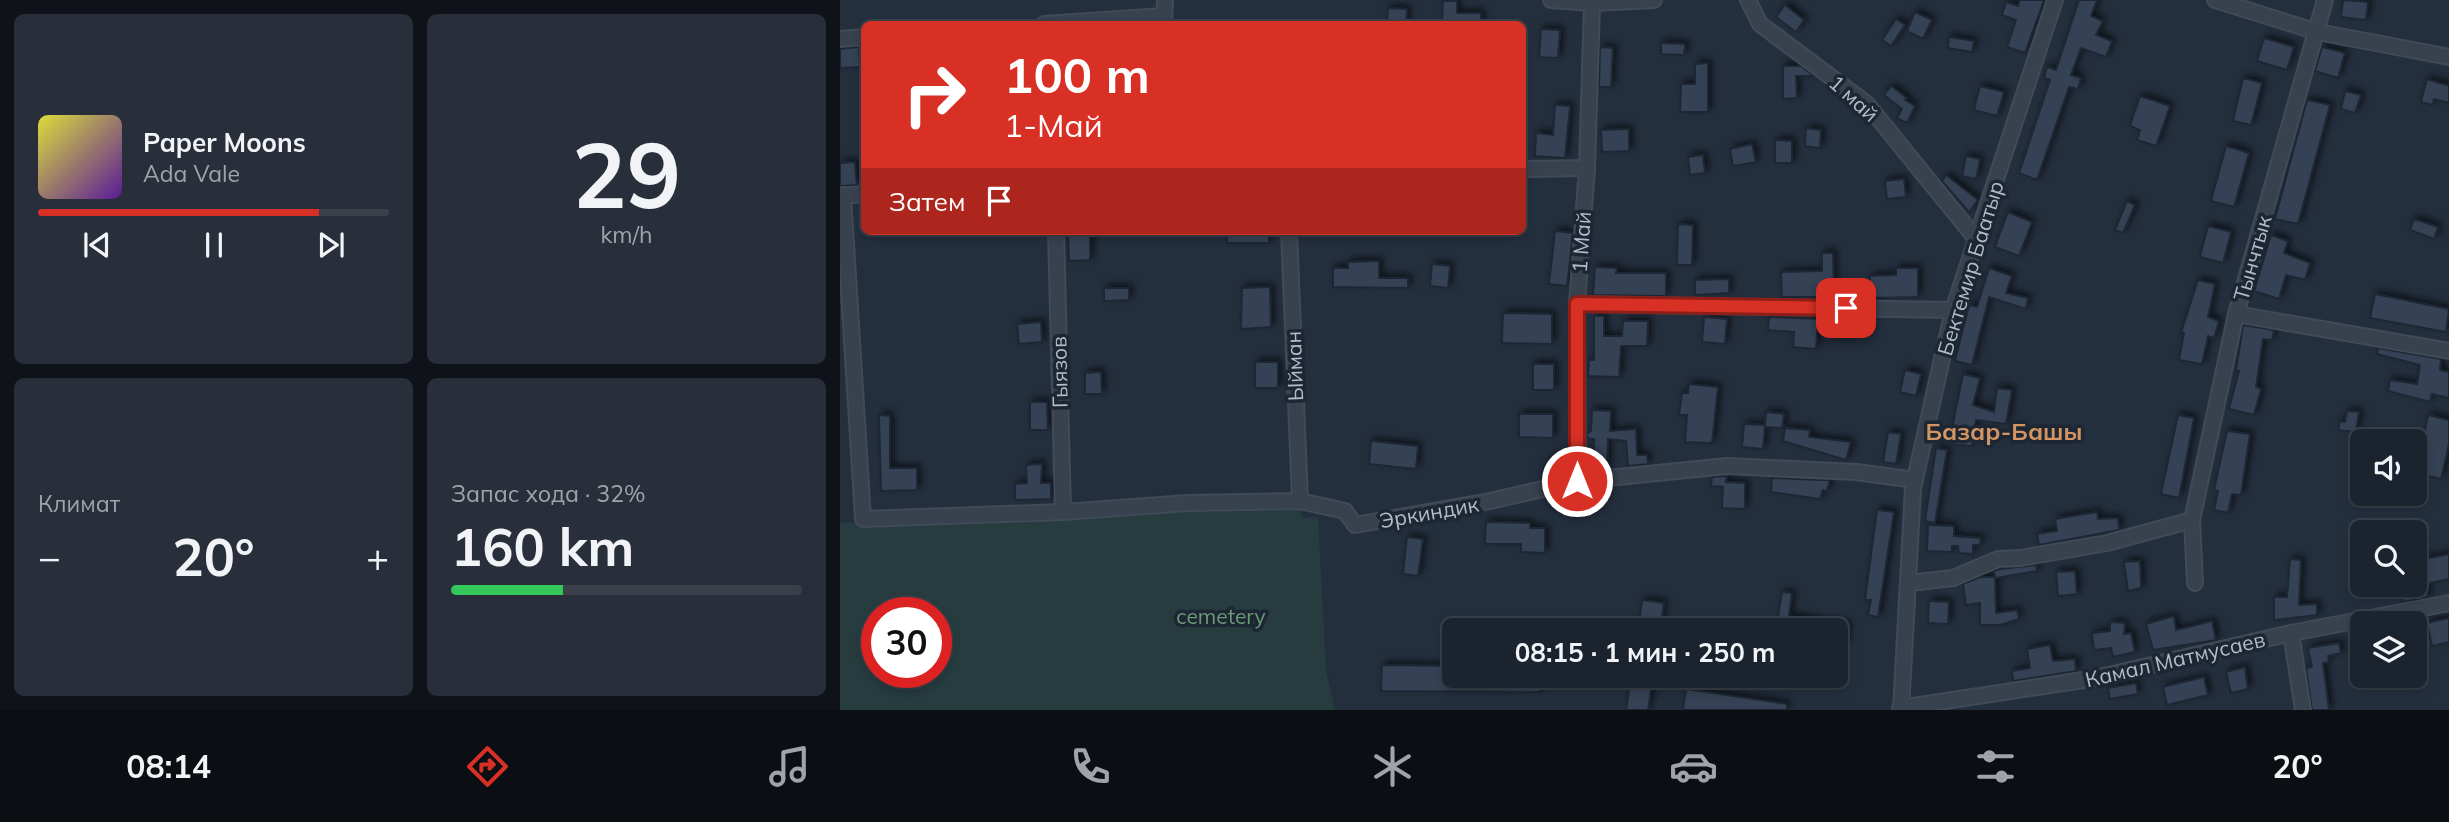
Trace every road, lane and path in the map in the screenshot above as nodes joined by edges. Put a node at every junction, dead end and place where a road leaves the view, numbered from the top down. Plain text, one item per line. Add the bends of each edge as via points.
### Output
1 (1165, 0) edge
2 (1551, 0) edge
3 (1654, 0) edge
4 (1748, 0) edge
5 (2055, 0) edge
6 (2215, 0) edge
7 (2325, 0) edge
8 (1592, 2) junction
9 (1164, 20) edge
10 (1134, 21) edge
11 (2318, 32) junction
12 (861, 37) edge
13 (840, 39) edge
14 (2449, 57) edge
15 (1587, 168) junction
16 (1526, 169) edge
17 (861, 194) edge
18 (841, 195) edge
19 (1055, 235) edge
20 (1289, 235) edge
21 (1977, 240) junction
22 (1577, 304) junction
23 (1953, 310) junction
24 (2236, 314) junction
25 (2449, 351) edge
26 (1915, 480) junction
27 (1577, 481) junction
28 (1300, 501) junction
29 (1063, 512) junction
30 (2192, 520) junction
31 (1909, 583) junction
32 (2195, 583) dead end
33 (2449, 603) edge
34 (2291, 633) junction
35 (1901, 709) edge
36 (2303, 710) edge

1 - 9 street
2 - 8 street
3 - 8 street
4 - 21 street, 1 май via 1760,24 1866,103
5 - 21 street, Бектемир Баатыр
6 - 11 street
7 - 11 street, Тынчтык
8 - 15 street, 1 Май
9 - 10 street
11 - 14 street
11 - 24 street, Тынчтык
12 - 13 street
15 - 16 street
15 - 22 street, 1 Май
17 - 18 street
18 - 29 street, Эркиндик via 863,519
19 - 29 street, Гыязов
20 - 28 street, Ыйман
21 - 23 street, Бектемир Баатыр
22 - 23 street
22 - 27 street, 1 Май
23 - 26 street, Бектемир Баатыр
24 - 25 street
24 - 30 street, Тынчтык
26 - 27 street, Эркиндик via 1856,472 1727,466
26 - 31 street, Бектемир Баатыр
27 - 28 street, Эркиндик via 1355,525 1345,511
28 - 29 street, Эркиндик
30 - 31 street via 2107,543 1998,559 1953,578
30 - 32 street, Тынчтык
31 - 35 street, Бектемир Баатыр
33 - 34 street, Камал Матмусаев
34 - 35 street, Камал Матмусаев via 2096,678
34 - 36 street

